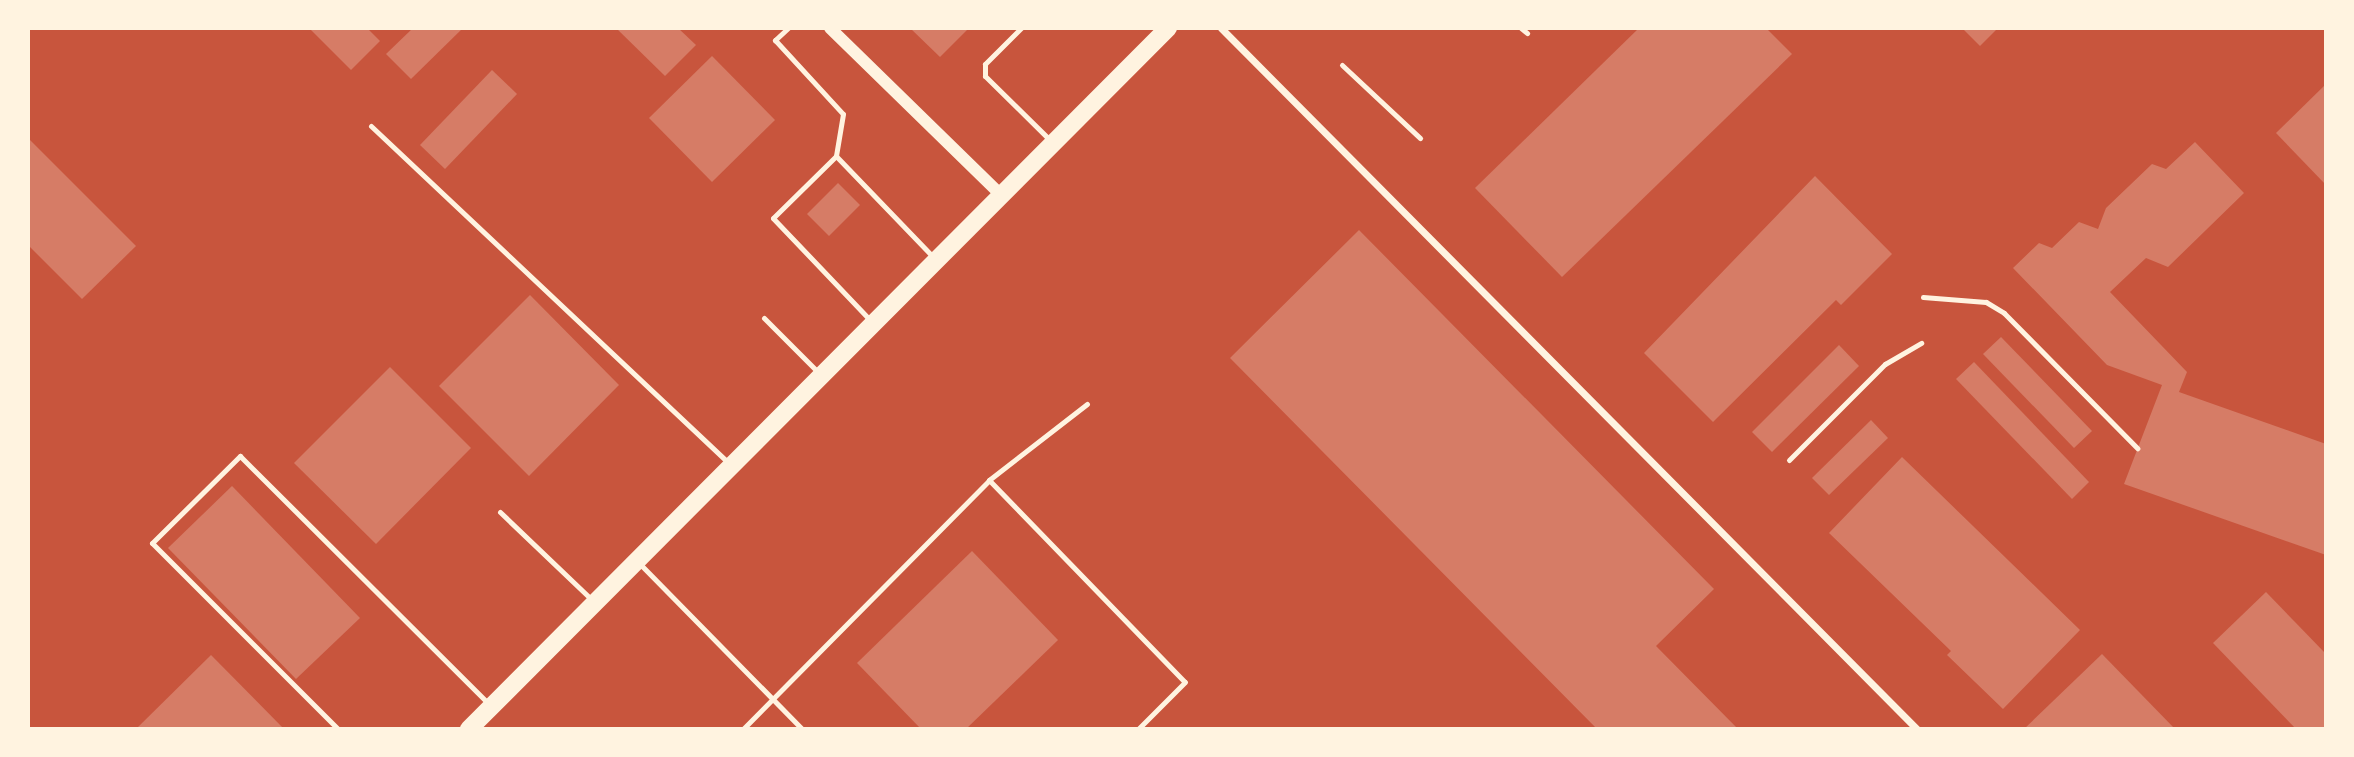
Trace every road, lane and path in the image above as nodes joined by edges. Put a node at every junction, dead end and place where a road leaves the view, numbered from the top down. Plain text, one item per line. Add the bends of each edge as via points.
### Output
1 (788, 28) edge
2 (830, 28) edge
3 (1021, 28) edge
4 (1168, 28) edge
5 (1221, 28) edge
6 (1521, 28) edge
7 (1527, 33) dead end
8 (1342, 65) dead end
9 (372, 126) dead end
10 (1420, 138) dead end
11 (1053, 143) junction
12 (836, 156) junction
13 (1001, 195) junction
14 (936, 260) junction
15 (1923, 297) dead end
16 (764, 318) dead end
17 (873, 323) junction
18 (1921, 343) dead end
19 (821, 375) junction
20 (1087, 404) dead end
21 (2137, 448) dead end
22 (1789, 460) dead end
23 (732, 465) junction
24 (989, 480) junction
25 (500, 512) dead end
26 (637, 561) junction
27 (595, 602) junction
28 (773, 700) junction
29 (491, 706) junction
30 (338, 729) edge
31 (469, 729) edge
32 (743, 729) edge
33 (802, 729) edge
34 (1138, 729) edge
35 (1917, 729) edge

1 - 12 lane via 775,40 843,114
2 - 13 street
3 - 11 lane via 985,64 985,76
4 - 11 main road
5 - 35 street
6 - 7 lane
8 - 10 lane
9 - 23 lane
11 - 13 main road
12 - 14 lane
12 - 17 lane via 773,218
13 - 14 main road
14 - 17 main road
15 - 21 lane via 1986,302 2004,313
16 - 19 lane
17 - 19 main road
18 - 22 lane via 1885,364
19 - 23 main road
20 - 24 lane
23 - 26 main road
24 - 28 lane
24 - 34 lane via 1185,682
25 - 27 lane
26 - 27 main road
26 - 28 lane
27 - 29 main road
28 - 32 lane
28 - 33 lane
29 - 30 lane via 240,456 152,543
29 - 31 main road

